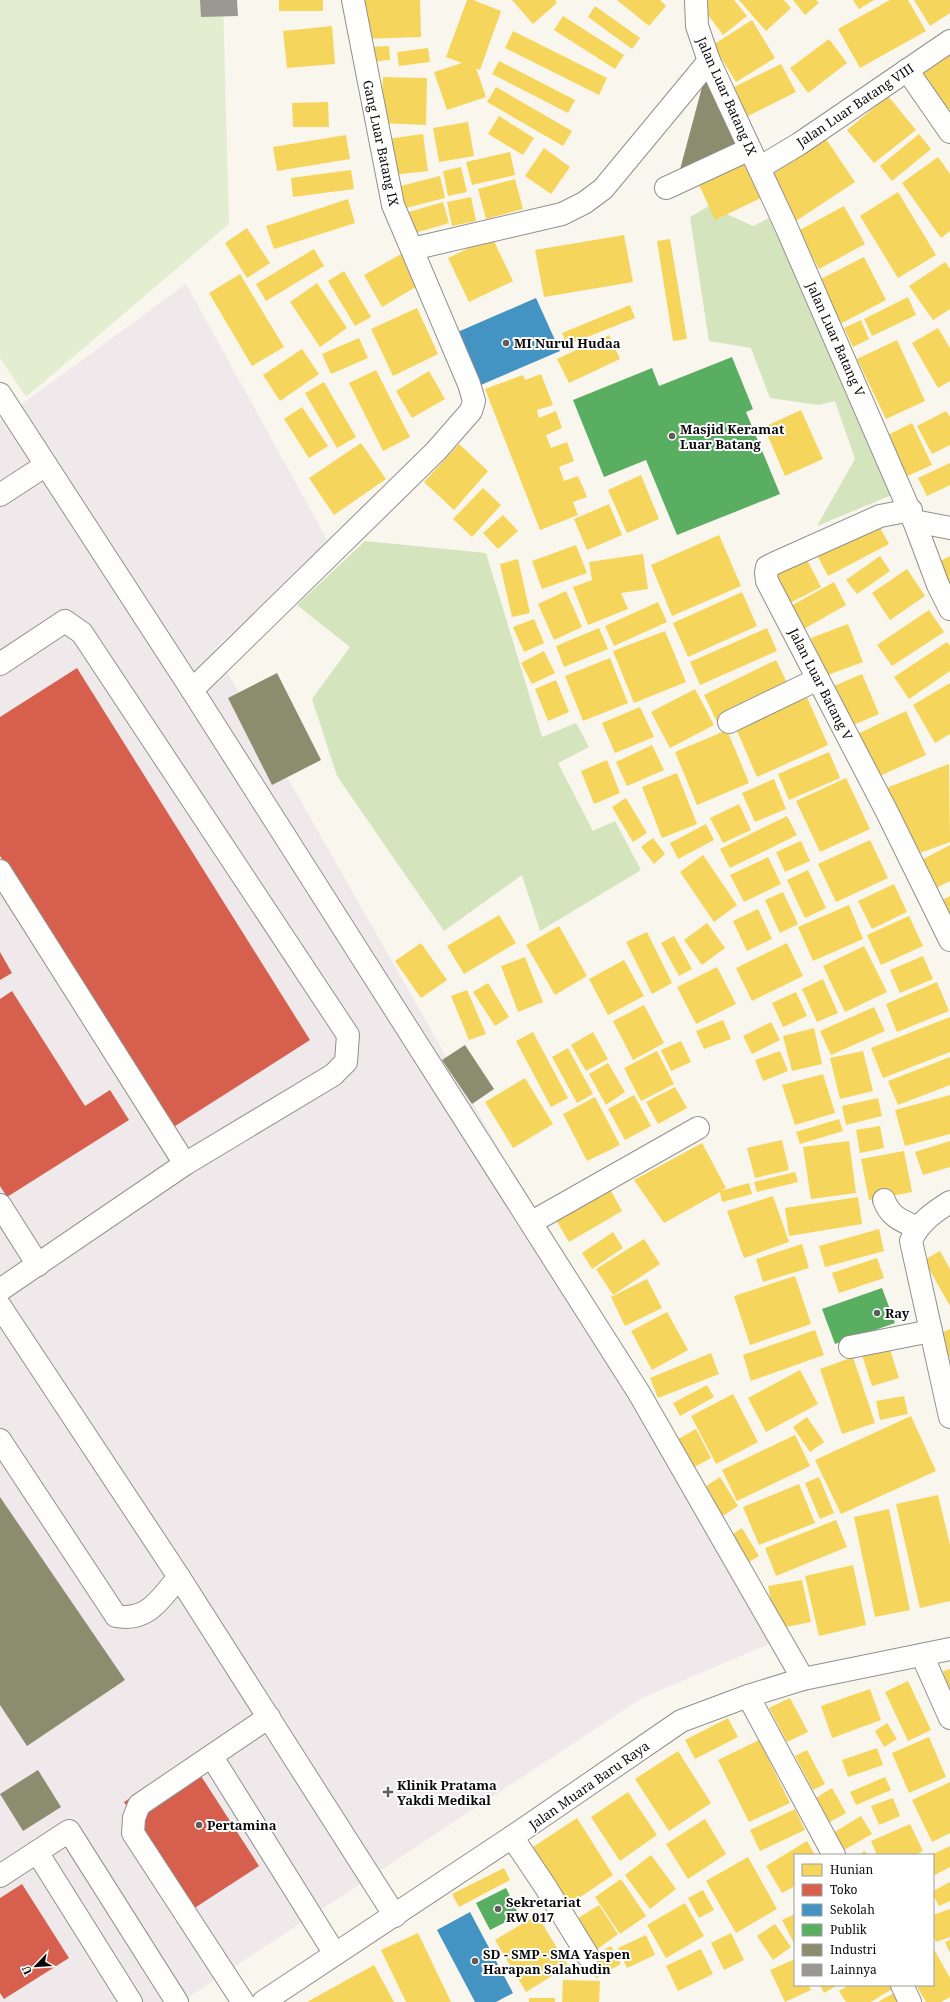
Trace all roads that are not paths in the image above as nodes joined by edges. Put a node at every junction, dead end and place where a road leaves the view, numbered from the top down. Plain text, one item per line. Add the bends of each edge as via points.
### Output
1 (353, 0) edge
2 (696, 0) edge
3 (950, 41) edge
4 (709, 60) junction
5 (907, 70) junction
6 (950, 132) edge
7 (754, 159) junction
8 (666, 188) dead end
9 (412, 249) junction
10 (0, 394) edge
11 (46, 465) junction
12 (0, 495) edge
13 (913, 515) junction
14 (950, 528) edge
15 (950, 609) edge
16 (0, 664) edge
17 (818, 679) junction
18 (192, 690) junction
19 (729, 722) dead end
20 (0, 871) edge
21 (950, 940) edge
22 (698, 1128) dead end
23 (185, 1164) junction
24 (884, 1200) dead end
25 (950, 1202) edge
26 (0, 1205) edge
27 (532, 1222) junction
28 (918, 1228) junction
29 (38, 1265) junction
30 (0, 1290) edge
31 (0, 1306) edge
32 (931, 1331) junction
33 (850, 1347) dead end
34 (950, 1417) edge
35 (0, 1440) edge
36 (179, 1577) junction
37 (950, 1649) edge
38 (922, 1655) junction
39 (803, 1679) junction
40 (748, 1696) junction
41 (269, 1717) junction
42 (950, 1718) edge
43 (212, 1757) junction
44 (512, 1837) junction
45 (37, 1852) junction
46 (833, 1854) edge
47 (0, 1876) edge
48 (395, 1916) junction
49 (335, 1954) junction
50 (588, 1956) dead end
51 (902, 1986) edge
52 (131, 2002) edge
53 (177, 2002) edge
54 (243, 2002) edge
55 (264, 2002) edge
56 (910, 2002) edge

1 - 9 street, Gang Luar Batang IX via 393,205
2 - 4 street, Jalan Luar Batang IX via 697,26
3 - 5 street, Jalan Luar Batang VIII
4 - 7 street, Jalan Luar Batang IX
4 - 9 street via 603,189 584,202 562,214
5 - 6 street
5 - 7 street, Jalan Luar Batang VIII via 799,144
7 - 8 street, Jalan Luar Batang VIII
7 - 13 street, Jalan Luar Batang V
9 - 18 street, Gang Luar Batang IX via 469,384 474,400 471,411 430,457
10 - 11 street
11 - 12 street
11 - 18 street
13 - 14 street, Jalan Luar Batang V
13 - 15 street via 938,585
13 - 17 street, Jalan Luar Batang V via 880,516 767,567 767,581
16 - 23 street via 65,621 82,633 348,1035 346,1062 333,1076
17 - 19 street
17 - 21 street, Jalan Luar Batang V
18 - 27 street
20 - 23 street
22 - 27 street
23 - 29 street
24 - 28 street via 893,1216
25 - 28 street via 932,1213
26 - 29 street
27 - 39 street via 639,1393
28 - 32 street via 911,1242
29 - 30 street
31 - 36 street
32 - 33 street
32 - 34 street
35 - 36 street via 116,1616 127,1618 149,1612
36 - 41 street
37 - 38 street, Jalan Muara Baru Raya
38 - 39 street, Jalan Muara Baru Raya
38 - 42 street
39 - 40 street, Jalan Muara Baru Raya
40 - 44 street, Jalan Muara Baru Raya via 681,1721
40 - 46 street
41 - 43 street
41 - 48 street
43 - 49 street
43 - 54 street via 139,1805 134,1818 133,1833
44 - 48 street, Jalan Muara Baru Raya
44 - 50 street
45 - 47 street
45 - 52 street
45 - 53 street via 69,1831
48 - 49 street, Jalan Muara Baru Raya
49 - 55 street, Jalan Muara Baru Raya
51 - 56 street

